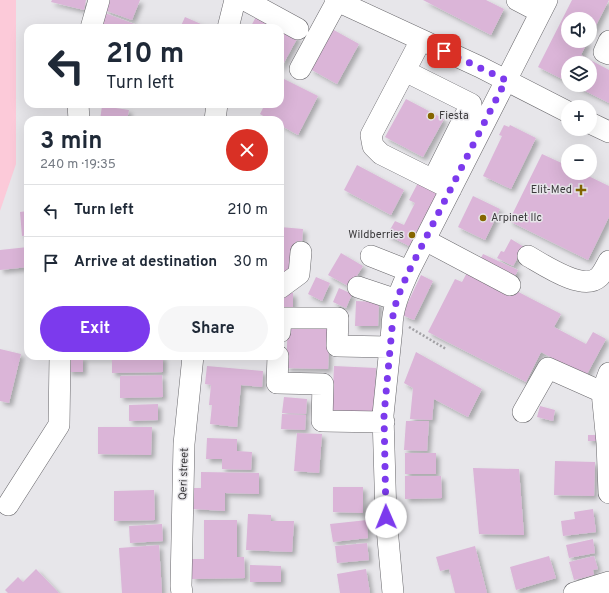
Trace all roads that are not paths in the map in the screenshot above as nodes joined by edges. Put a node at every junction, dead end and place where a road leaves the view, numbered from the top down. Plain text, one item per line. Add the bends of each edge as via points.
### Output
1 (99, 0) edge
2 (235, 0) edge
3 (245, 0) edge
4 (336, 0) edge
5 (517, 0) edge
6 (544, 6) edge
7 (92, 24) edge
8 (229, 24) edge
9 (298, 30) dead end
10 (421, 40) junction
11 (609, 41) edge
12 (609, 54) edge
13 (300, 69) dead end
14 (405, 71) junction
15 (506, 80) junction
16 (561, 108) edge
17 (597, 126) edge
18 (609, 132) edge
19 (442, 184) junction
20 (425, 240) junction
21 (301, 252) dead end
22 (371, 256) dead end
23 (528, 256) dead end
24 (609, 261) edge
25 (409, 271) junction
26 (284, 285) edge
27 (510, 285) dead end
28 (358, 287) dead end
29 (394, 308) junction
30 (284, 318) edge
31 (389, 347) junction
32 (60, 360) edge
33 (193, 360) edge
34 (278, 360) edge
35 (609, 373) edge
36 (602, 392) junction
37 (523, 412) dead end
38 (384, 422) junction
39 (609, 493) edge
40 (8, 505) dead end
41 (609, 582) edge
42 (182, 593) edge
43 (393, 593) edge
44 (574, 593) edge

1 - 7 street
2 - 8 street
3 - 9 street
4 - 10 street
4 - 13 street
5 - 6 street
6 - 15 street
10 - 14 street
10 - 15 street
11 - 12 street via 604,52
14 - 19 street via 471,104
14 - 19 street via 371,135 373,146 381,154
15 - 16 street
15 - 19 street
17 - 18 street
19 - 20 street
20 - 25 street
20 - 27 street
21 - 26 street via 298,274
22 - 25 street
23 - 24 street via 573,280 588,282 600,276
25 - 29 street
28 - 29 street
29 - 31 street
30 - 31 street via 338,318 337,346
31 - 38 street
32 - 40 street via 59,425
33 - 42 street, Qeri street via 184,444
34 - 38 street via 277,383 322,384 322,421
35 - 36 street
36 - 37 street via 548,368
36 - 39 street
38 - 43 street via 386,517
41 - 44 street

